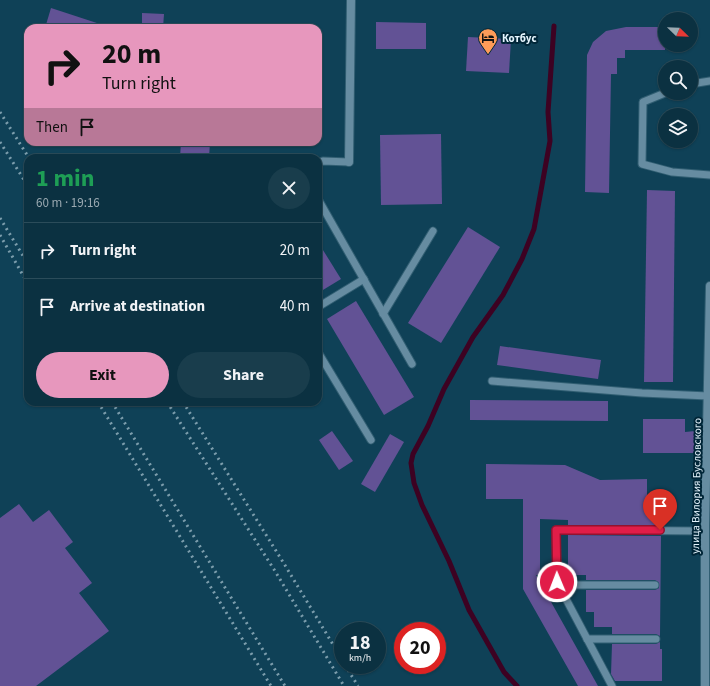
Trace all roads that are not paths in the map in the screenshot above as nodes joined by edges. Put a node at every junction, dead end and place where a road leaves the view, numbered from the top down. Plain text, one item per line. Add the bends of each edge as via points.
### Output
1 (351, 0) edge
2 (710, 81) edge
3 (698, 83) edge
4 (658, 96) edge
5 (322, 161) edge
6 (349, 162) joint
7 (710, 174) edge
8 (322, 206) edge
9 (433, 231) dead end
10 (364, 279) junction
11 (710, 286) edge
12 (322, 305) edge
13 (383, 314) junction
14 (322, 359) edge
15 (412, 364) dead end
16 (492, 381) dead end
17 (708, 396) junction
18 (371, 440) dead end
19 (707, 528) edge
20 (559, 585) junction
21 (655, 585) dead end
22 (587, 639) junction
23 (656, 639) dead end
24 (612, 686) edge
25 (705, 686) edge

1 - 6 street
2 - 3 lane
4 - 7 lane via 644,102 642,164 672,172
5 - 6 lane
8 - 10 lane
9 - 13 lane
10 - 12 lane
10 - 13 lane
11 - 17 street, улица Вилория Бусловского
13 - 15 lane
14 - 18 lane
16 - 17 lane
17 - 19 street, улица Вилория Бусловского
19 - 20 lane via 556,530
19 - 25 street, улица Вилория Бусловского
20 - 21 lane
20 - 22 lane
22 - 23 lane
22 - 24 lane

